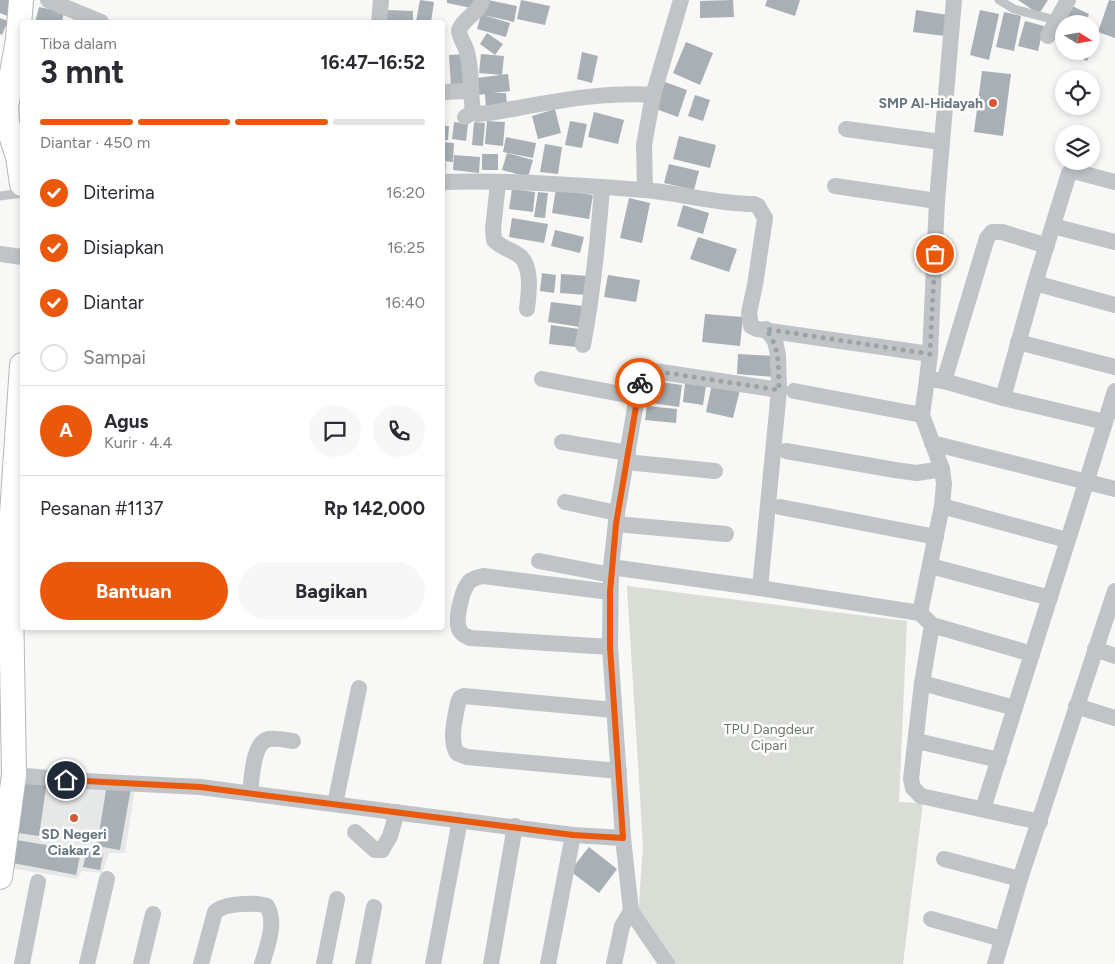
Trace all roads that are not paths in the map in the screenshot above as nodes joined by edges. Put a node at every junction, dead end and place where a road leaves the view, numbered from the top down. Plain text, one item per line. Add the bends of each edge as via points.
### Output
1 (21, 0) edge
2 (48, 0) edge
3 (381, 0) edge
4 (482, 0) edge
5 (681, 0) edge
6 (954, 0) edge
7 (999, 0) edge
8 (1068, 0) edge
9 (1059, 15) edge
10 (96, 20) edge
11 (379, 20) edge
12 (1055, 20) edge
13 (1055, 22) edge
14 (1048, 36) dead end
15 (470, 91) junction
16 (445, 92) edge
17 (653, 95) junction
18 (846, 129) dead end
19 (941, 142) junction
20 (20, 170) edge
21 (445, 182) edge
22 (498, 182) junction
23 (1115, 182) edge
24 (835, 186) dead end
25 (602, 188) junction
26 (645, 190) junction
27 (20, 193) edge
28 (0, 196) edge
29 (937, 201) junction
30 (1053, 226) junction
31 (1115, 242) edge
32 (1047, 246) junction
33 (0, 254) edge
34 (20, 257) edge
35 (1035, 284) junction
36 (1115, 305) edge
37 (527, 309) dead end
38 (766, 329) junction
39 (1018, 342) junction
40 (583, 345) dead end
41 (930, 354) junction
42 (1115, 366) edge
43 (542, 379) dead end
44 (926, 379) junction
45 (944, 381) junction
46 (786, 390) junction
47 (1115, 391) edge
48 (637, 397) junction
49 (1003, 398) junction
50 (922, 415) junction
51 (1105, 422) junction
52 (20, 433) edge
53 (562, 442) dead end
54 (932, 442) junction
55 (786, 451) dead end
56 (627, 457) junction
57 (942, 469) junction
58 (715, 471) dead end
59 (1087, 480) junction
60 (1115, 489) edge
61 (565, 502) dead end
62 (942, 506) junction
63 (780, 507) dead end
64 (17, 518) edge
65 (617, 518) junction
66 (726, 534) dead end
67 (936, 537) junction
68 (1067, 540) junction
69 (5, 544) edge
70 (539, 561) dead end
71 (931, 566) junction
72 (611, 571) junction
73 (760, 588) junction
74 (610, 592) junction
75 (1115, 592) edge
76 (1050, 598) junction
77 (17, 610) edge
78 (920, 613) junction
79 (932, 625) junction
80 (610, 647) junction
81 (1095, 649) junction
82 (1032, 654) junction
83 (1115, 656) edge
84 (922, 684) junction
85 (359, 688) dead end
86 (1076, 706) junction
87 (1015, 708) junction
88 (614, 710) junction
89 (1115, 718) edge
90 (293, 741) dead end
91 (916, 741) junction
92 (998, 760) junction
93 (618, 771) junction
94 (14, 775) junction
95 (250, 793) junction
96 (335, 804) junction
97 (983, 809) junction
98 (397, 812) junction
99 (460, 820) junction
100 (1040, 822) junction
101 (515, 826) junction
102 (354, 832) dead end
103 (573, 835) junction
104 (623, 838) junction
105 (944, 859) dead end
106 (0, 877) edge
107 (107, 879) dead end
108 (1020, 879) junction
109 (38, 882) dead end
110 (337, 899) dead end
111 (374, 907) dead end
112 (631, 911) junction
113 (153, 914) dead end
114 (931, 919) dead end
115 (1002, 939) junction
116 (22, 964) edge
117 (88, 964) edge
118 (141, 964) edge
119 (201, 964) edge
120 (262, 964) edge
121 (324, 964) edge
122 (364, 964) edge
123 (433, 964) edge
124 (490, 964) edge
125 (548, 964) edge
126 (614, 964) edge
127 (667, 964) edge
128 (995, 964) edge

1 - 20 street via 6,107
2 - 10 street
3 - 11 street
4 - 15 street via 480,8 459,30 470,64
5 - 17 street
6 - 19 street
7 - 12 lane via 1014,8
8 - 9 street
13 - 14 street
15 - 16 street
15 - 17 street via 469,114 625,93
17 - 26 street via 644,145
18 - 19 street
19 - 29 street
21 - 22 street
22 - 25 street
22 - 37 street via 494,240 524,258 529,294
23 - 30 street via 1073,171 1069,173
24 - 29 street
25 - 26 street
25 - 40 street via 597,257
26 - 38 street via 758,206 765,218 749,313 751,326
27 - 28 lane
29 - 41 street
30 - 31 street
30 - 32 street
32 - 35 street
32 - 45 street via 1002,232 992,232 987,238
33 - 34 street
35 - 36 street
35 - 39 street
38 - 41 street
38 - 46 street via 775,341
39 - 42 street
39 - 49 street
41 - 44 street
43 - 48 street
44 - 45 street
44 - 50 street
45 - 49 street
46 - 48 street via 648,370 640,379
46 - 50 street
46 - 73 street
47 - 51 street
48 - 56 street
49 - 51 street
50 - 54 street
51 - 59 street
52 - 64 street
53 - 56 street
54 - 57 street
54 - 59 street
55 - 57 street via 918,473
56 - 58 street
56 - 65 street
57 - 62 street
59 - 60 street
59 - 68 street
61 - 65 street
62 - 67 street
62 - 68 street
63 - 67 street
64 - 69 street
65 - 66 street
65 - 72 street
67 - 71 street
68 - 76 street
69 - 77 street
70 - 72 street
71 - 76 street
71 - 78 street
72 - 73 street
72 - 74 street
73 - 78 street
74 - 80 street
74 - 80 street via 476,577 467,584 462,595 458,619 460,632 470,638
75 - 81 street
76 - 82 street
77 - 94 street
78 - 79 street
79 - 82 street
79 - 84 street
80 - 88 street
81 - 83 street
81 - 86 street
82 - 87 street
84 - 87 street
84 - 91 street
85 - 96 street
86 - 89 street
86 - 100 street
87 - 92 street
88 - 93 street
88 - 93 street via 464,696 458,703 454,749 460,755
90 - 95 street via 270,739 260,745 255,755
91 - 92 street
91 - 97 street via 911,779 913,788 921,796
92 - 97 street
93 - 104 street
94 - 95 street
94 - 106 street
95 - 96 street
96 - 98 street
97 - 100 street
98 - 99 street
98 - 102 street via 382,850 375,850
99 - 101 street
99 - 123 street
100 - 108 street
101 - 103 street
101 - 124 street
103 - 104 street
103 - 125 street
104 - 112 street
105 - 108 street
107 - 117 street
108 - 115 street
109 - 116 street
110 - 121 street
111 - 122 street
112 - 126 street via 622,926
112 - 127 street
113 - 118 street
114 - 115 street
115 - 128 street
119 - 120 street via 215,912 256,903 268,906 270,915

